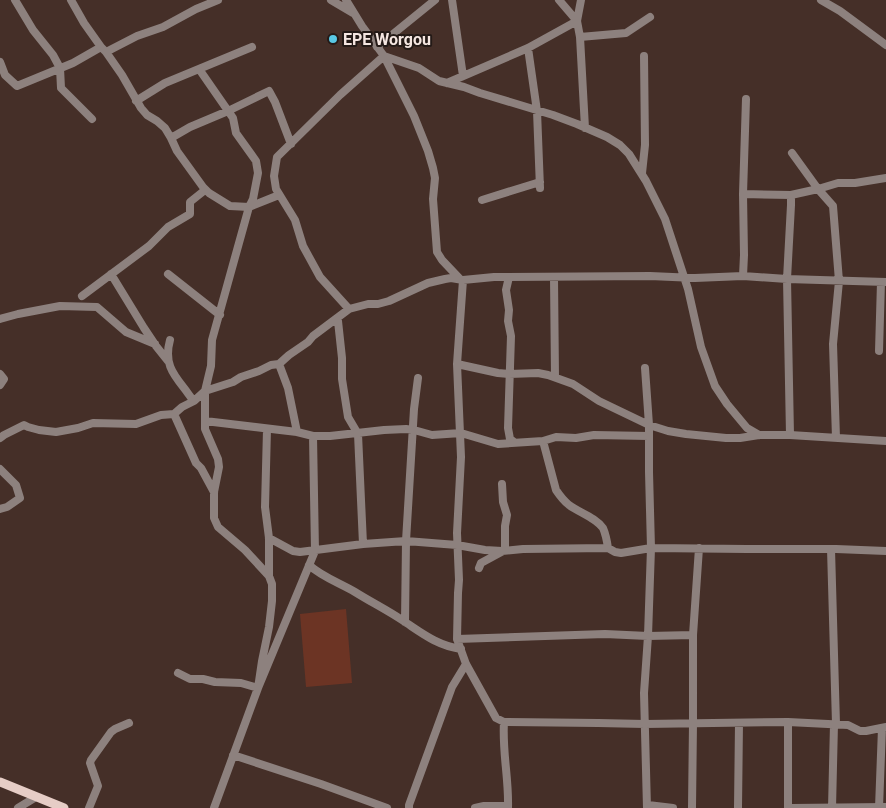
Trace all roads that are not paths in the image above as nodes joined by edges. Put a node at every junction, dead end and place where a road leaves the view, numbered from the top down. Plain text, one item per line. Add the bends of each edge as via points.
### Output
1 (15, 0) edge
2 (71, 0) edge
3 (218, 0) edge
4 (331, 0) edge
5 (435, 0) edge
6 (452, 0) edge
7 (559, 0) edge
8 (581, 0) edge
9 (821, 0) edge
10 (350, 2) edge
11 (203, 3) edge
12 (355, 15) junction
13 (650, 18) dead end
14 (577, 21) junction
15 (580, 37) junction
16 (886, 45) edge
17 (252, 47) dead end
18 (378, 47) junction
19 (528, 48) junction
20 (103, 49) junction
21 (384, 56) junction
22 (644, 56) dead end
23 (0, 62) edge
24 (60, 68) junction
25 (199, 69) junction
26 (463, 76) junction
27 (447, 83) junction
28 (746, 99) dead end
29 (136, 101) junction
30 (228, 111) junction
31 (537, 111) junction
32 (92, 118) dead end
33 (585, 128) junction
34 (172, 138) junction
35 (291, 144) junction
36 (792, 153) dead end
37 (642, 173) junction
38 (886, 178) edge
39 (205, 190) junction
40 (818, 190) junction
41 (743, 194) junction
42 (279, 195) junction
43 (791, 195) junction
44 (482, 200) dead end
45 (249, 207) junction
46 (111, 274) junction
47 (168, 274) dead end
48 (742, 276) junction
49 (509, 277) junction
50 (683, 277) junction
51 (554, 278) junction
52 (787, 279) junction
53 (461, 280) junction
54 (839, 281) junction
55 (883, 282) edge
56 (82, 296) dead end
57 (349, 309) junction
58 (220, 315) junction
59 (0, 319) edge
60 (337, 319) junction
61 (170, 340) dead end
62 (154, 344) junction
63 (881, 348) edge
64 (168, 361) junction
65 (279, 364) junction
66 (457, 364) junction
67 (645, 368) dead end
68 (0, 374) edge
69 (509, 374) junction
70 (555, 377) junction
71 (418, 378) dead end
72 (0, 385) edge
73 (205, 391) junction
74 (194, 401) junction
75 (174, 414) junction
76 (205, 421) junction
77 (649, 425) junction
78 (267, 429) junction
79 (414, 430) junction
80 (297, 432) junction
81 (461, 433) junction
82 (358, 434) junction
83 (759, 435) junction
84 (790, 435) junction
85 (313, 436) junction
86 (649, 436) junction
87 (0, 438) edge
88 (836, 438) junction
89 (543, 441) junction
90 (886, 441) edge
91 (514, 442) junction
92 (0, 469) edge
93 (502, 484) dead end
94 (214, 492) junction
95 (0, 509) edge
96 (269, 538) junction
97 (406, 542) junction
98 (363, 544) junction
99 (457, 545) junction
100 (608, 548) junction
101 (651, 548) junction
102 (699, 548) junction
103 (831, 549) junction
104 (505, 550) junction
105 (314, 551) junction
106 (886, 551) edge
107 (309, 565) junction
108 (479, 568) dead end
109 (269, 576) junction
110 (405, 622) junction
111 (693, 634) junction
112 (648, 636) junction
113 (457, 639) junction
114 (460, 649) junction
115 (466, 664) junction
116 (178, 673) dead end
117 (258, 688) junction
118 (504, 722) junction
119 (788, 722) junction
120 (129, 723) dead end
121 (693, 723) junction
122 (739, 723) junction
123 (645, 724) junction
124 (835, 724) junction
125 (884, 728) edge
126 (233, 755) junction
127 (0, 782) edge
128 (36, 797) junction
129 (648, 806) edge
130 (508, 807) edge
131 (882, 807) edge
132 (18, 808) edge
133 (64, 808) edge
134 (89, 808) edge
135 (214, 808) edge
136 (387, 808) edge
137 (409, 808) edge
138 (474, 808) edge
139 (673, 808) edge
140 (692, 808) edge
141 (738, 808) edge
142 (790, 808) edge
143 (832, 808) edge

1 - 24 street
2 - 20 street
3 - 11 street
4 - 12 street
5 - 18 street
6 - 26 street
7 - 14 street
8 - 14 street
9 - 16 street
10 - 12 street
11 - 20 street via 163,26
12 - 18 street
13 - 15 street via 626,33
14 - 15 street
14 - 19 street
15 - 33 street
17 - 25 street
18 - 21 street
19 - 26 street
19 - 31 street
20 - 24 street
20 - 29 street
21 - 27 street via 420,68
21 - 35 street
21 - 53 street via 432,161 437,252
22 - 37 street via 645,145
23 - 24 street via 5,75 17,86
24 - 32 street via 61,88
25 - 29 street via 165,83
25 - 30 street
26 - 27 street
27 - 31 street
28 - 41 street
29 - 34 street
30 - 34 street
30 - 35 street via 269,91
30 - 45 street via 236,133 256,161 258,173
31 - 33 street
31 - 44 street via 540,185
33 - 37 street via 620,145
34 - 39 street via 177,151
35 - 42 street via 277,157 274,176
36 - 40 street
37 - 50 street via 673,239
38 - 40 street via 838,183
39 - 45 street via 230,206
39 - 46 street via 190,202 190,214 168,227 149,246
40 - 43 street
40 - 54 street via 833,206
41 - 43 street
41 - 48 street
42 - 45 street
42 - 57 street via 295,220 303,246 320,276
43 - 52 street
45 - 58 street
46 - 56 street
46 - 62 street
47 - 58 street
48 - 50 street
48 - 52 street
49 - 51 street
49 - 53 street
49 - 69 street via 506,290 511,336
50 - 51 street
50 - 83 street via 715,386 746,428
51 - 70 street
52 - 54 street
52 - 84 street
53 - 57 street via 437,280 389,302
53 - 66 street
54 - 55 street
54 - 88 street via 833,344
55 - 63 street
57 - 60 street
58 - 73 street via 212,340 212,359
59 - 62 street via 60,306 97,307 126,332
60 - 65 street
60 - 82 street via 348,417
61 - 64 street
62 - 64 street
64 - 74 street via 178,381
65 - 73 street
65 - 80 street via 288,388
66 - 69 street
66 - 81 street
67 - 77 street
68 - 72 street via 4,378
69 - 70 street via 538,373
69 - 91 street via 508,428
70 - 77 street
71 - 79 street
73 - 74 street
73 - 76 street
74 - 75 street
75 - 87 street via 136,424 93,423 56,432 24,425
75 - 94 street via 196,463
76 - 78 street
76 - 94 street via 219,466
77 - 83 street via 707,436 740,438
77 - 86 street
78 - 80 street
78 - 96 street via 265,507
79 - 81 street via 432,435
79 - 82 street
79 - 97 street
80 - 85 street
81 - 91 street via 498,444
81 - 99 street
82 - 85 street
82 - 98 street
83 - 84 street
84 - 88 street
85 - 105 street
86 - 89 street via 594,435
86 - 101 street
88 - 90 street
89 - 91 street
89 - 100 street via 556,490 570,506 602,527
92 - 95 street via 16,485 20,498
93 - 104 street via 507,515
94 - 109 street via 214,518 218,527
96 - 105 street via 293,551
96 - 109 street
97 - 98 street
97 - 99 street
97 - 110 street
98 - 105 street
99 - 104 street
99 - 113 street
100 - 101 street via 621,553
100 - 104 street
101 - 102 street
101 - 112 street
102 - 103 street
102 - 111 street
103 - 106 street
103 - 124 street
104 - 108 street via 481,563
105 - 107 street
107 - 110 street
107 - 117 street
109 - 117 street via 272,601
110 - 114 street via 447,647
111 - 112 street
111 - 121 street
112 - 113 street via 605,634
112 - 123 street
113 - 114 street
114 - 115 street
115 - 118 street via 493,715
115 - 137 street via 452,687
116 - 117 street via 190,679 240,683
117 - 126 street
118 - 123 street
118 - 130 street
119 - 122 street
119 - 124 street
119 - 142 street
120 - 134 street via 111,732 91,760 90,766 98,786
121 - 122 street
121 - 123 street
121 - 140 street
122 - 141 street
123 - 129 street
124 - 125 street via 866,732
124 - 143 street
125 - 131 street
126 - 135 street
126 - 136 street
127 - 128 main road
128 - 132 street
128 - 133 main road
129 - 139 street
130 - 138 street
131 - 143 street
142 - 143 street

